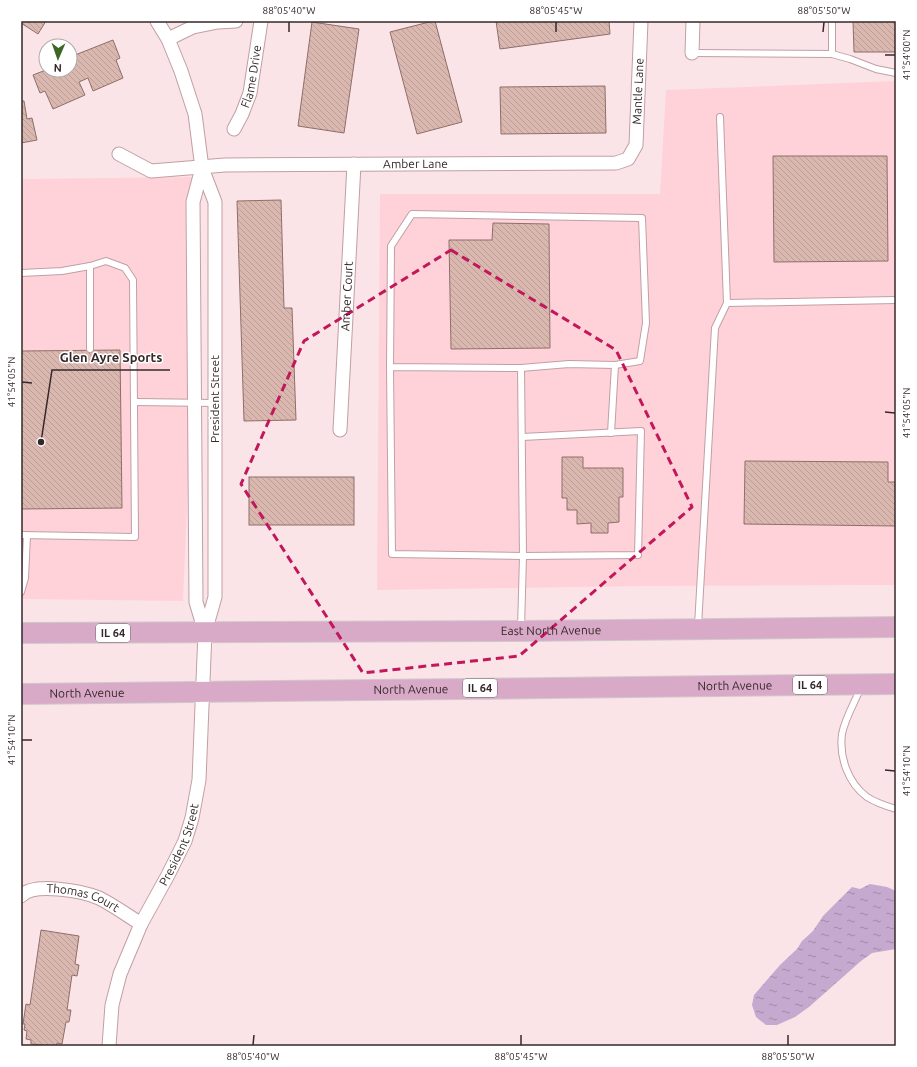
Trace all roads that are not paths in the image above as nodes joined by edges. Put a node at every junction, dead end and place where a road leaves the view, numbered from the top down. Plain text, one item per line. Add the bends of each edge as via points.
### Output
1 (157, 21) edge
2 (236, 21) edge
3 (261, 21) edge
4 (641, 21) edge
5 (693, 21) edge
6 (832, 21) edge
7 (168, 39) junction
8 (692, 53) joint
9 (832, 54) junction
10 (896, 72) edge
11 (720, 117) dead end
12 (234, 129) dead end
13 (119, 154) dead end
14 (628, 159) joint
15 (354, 164) junction
16 (202, 168) junction
17 (90, 266) junction
18 (21, 273) edge
19 (896, 300) edge
20 (727, 303) junction
21 (90, 349) dead end
22 (615, 365) junction
23 (390, 367) junction
24 (521, 368) junction
25 (135, 402) junction
26 (215, 403) junction
27 (194, 404) junction
28 (340, 430) dead end
29 (611, 433) junction
30 (522, 437) junction
31 (24, 535) edge
32 (523, 556) junction
33 (21, 592) edge
34 (896, 627) edge
35 (698, 628) junction
36 (521, 631) junction
37 (205, 632) junction
38 (21, 633) edge
39 (863, 684) junction
40 (896, 684) edge
41 (203, 692) junction
42 (21, 694) edge
43 (896, 809) edge
44 (21, 896) edge
45 (142, 924) junction
46 (109, 1046) edge

1 - 7 street, President Street
2 - 7 street via 193,27
3 - 12 street, Flame Drive via 250,93
4 - 14 street, Mantle Lane via 636,145
5 - 8 street
6 - 9 lane
7 - 16 street, President Street via 182,71 195,114
8 - 9 lane
9 - 10 lane via 876,69
11 - 20 lane
13 - 16 street, Amber Lane via 151,171
14 - 15 street, Amber Lane via 616,163
15 - 16 street, Amber Lane via 225,165
15 - 28 street, Amber Court
16 - 26 street, President Street via 215,202
16 - 27 street, President Street via 193,202
17 - 18 lane via 62,271
17 - 21 lane
17 - 25 lane via 106,261 125,268 133,280
19 - 20 lane
20 - 35 lane via 715,328
22 - 23 lane via 640,361 646,323 642,218 412,214 392,246
22 - 24 lane via 569,364
22 - 29 lane
23 - 24 lane
23 - 32 lane via 392,554
24 - 30 lane
25 - 27 lane
25 - 31 lane via 135,537
26 - 27 lane
26 - 37 street, President Street via 215,597
27 - 37 street, President Street via 196,602
29 - 30 lane
29 - 32 lane via 640,432 638,555
30 - 32 lane
31 - 33 lane via 25,578
32 - 36 lane
34 - 35 main road, East North Avenue / IL 64
35 - 36 main road, East North Avenue / IL 64
36 - 37 main road, East North Avenue / IL 64
37 - 38 main road, IL 64
37 - 41 street, President Street
39 - 40 main road, North Avenue / IL 64
39 - 41 main road, North Avenue / IL 64
39 - 43 lane via 842,733 842,756 847,772 856,787 881,805
41 - 42 main road, North Avenue / IL 64
41 - 45 street, President Street via 198,792 192,818 185,841
44 - 45 street, Thomas Court via 40,889 85,893
45 - 46 street, President Street via 120,974 112,1005

